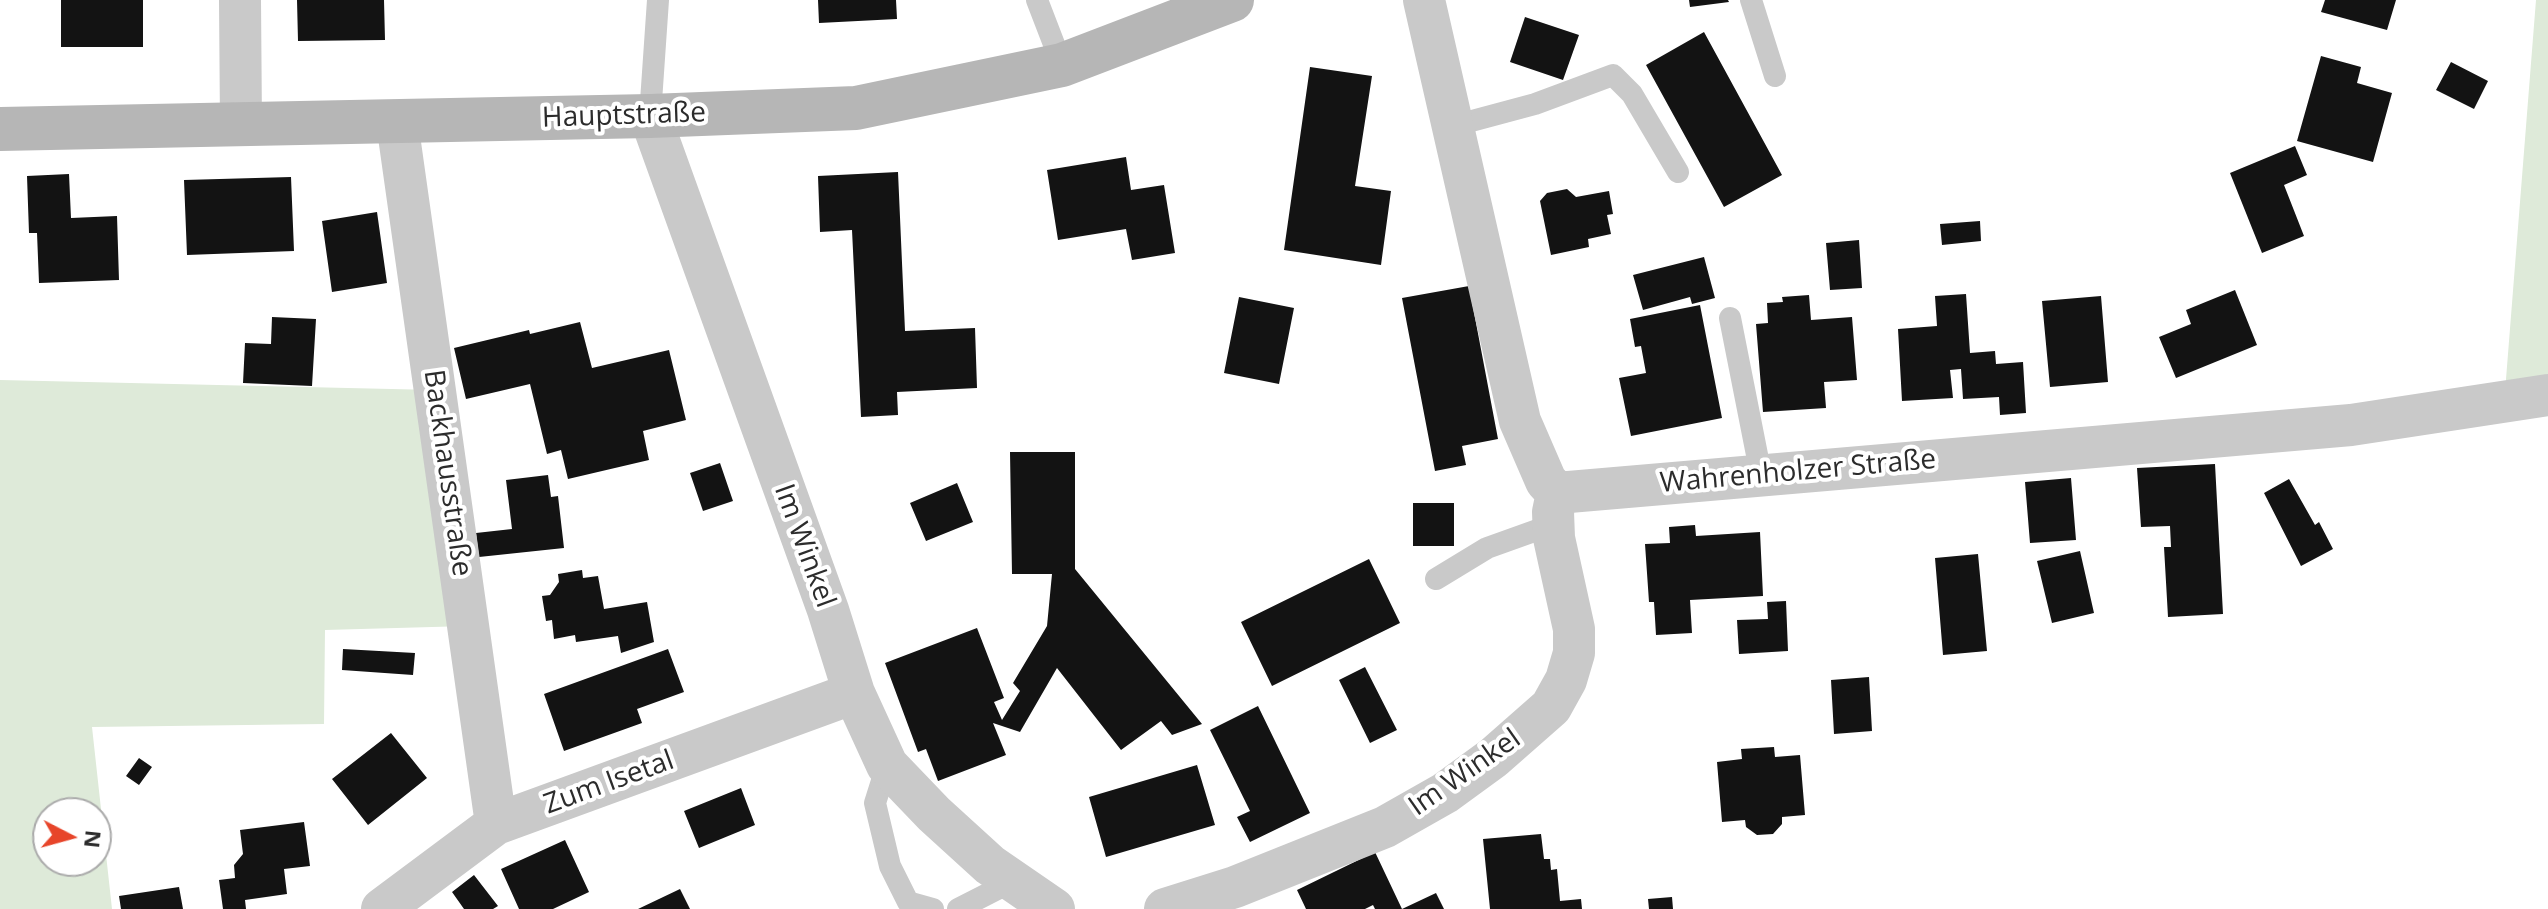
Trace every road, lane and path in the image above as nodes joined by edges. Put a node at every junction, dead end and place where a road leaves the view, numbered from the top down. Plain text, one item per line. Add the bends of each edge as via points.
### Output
1 (240, 0) edge
2 (658, 0) edge
3 (1037, 0) edge
4 (1232, 0) edge
5 (1424, 0) edge
6 (1751, 0) edge
7 (1062, 65) junction
8 (1775, 76) dead end
9 (650, 116) junction
10 (397, 122) junction
11 (241, 125) junction
12 (1453, 126) junction
13 (0, 129) edge
14 (1678, 172) dead end
15 (1730, 318) dead end
16 (2548, 395) edge
17 (1761, 475) junction
18 (1555, 508) junction
19 (1436, 579) dead end
20 (854, 693) junction
21 (887, 765) junction
22 (496, 824) junction
23 (1013, 881) junction
24 (382, 909) edge
25 (933, 909) edge
26 (958, 909) edge
27 (1054, 909) edge
28 (1165, 909) edge

1 - 11 street
2 - 9 lane
3 - 7 lane
4 - 7 street, Hauptstraße
5 - 12 street
6 - 8 lane
7 - 9 street, Hauptstraße via 856,108
9 - 10 street, Hauptstraße
9 - 20 street, Im Winkel
10 - 11 street, Hauptstraße
10 - 22 street, Backhausstraße
11 - 13 street, Hauptstraße
12 - 14 lane via 1613,75 1632,94
12 - 18 street via 1520,421
15 - 17 lane
16 - 17 street, Wahrenholzer Straße via 2351,425
17 - 18 street, Wahrenholzer Straße
18 - 19 lane
18 - 28 street, Im Winkel via 1554,538 1574,629 1574,653 1551,707 1445,793 1385,827
20 - 21 street, Im Winkel
20 - 22 street, Zum Isetal
21 - 23 street, Im Winkel via 934,814
21 - 25 lane via 875,803 890,866 908,902
22 - 24 street, Zum Isetal
23 - 26 lane
23 - 27 street, Im Winkel

